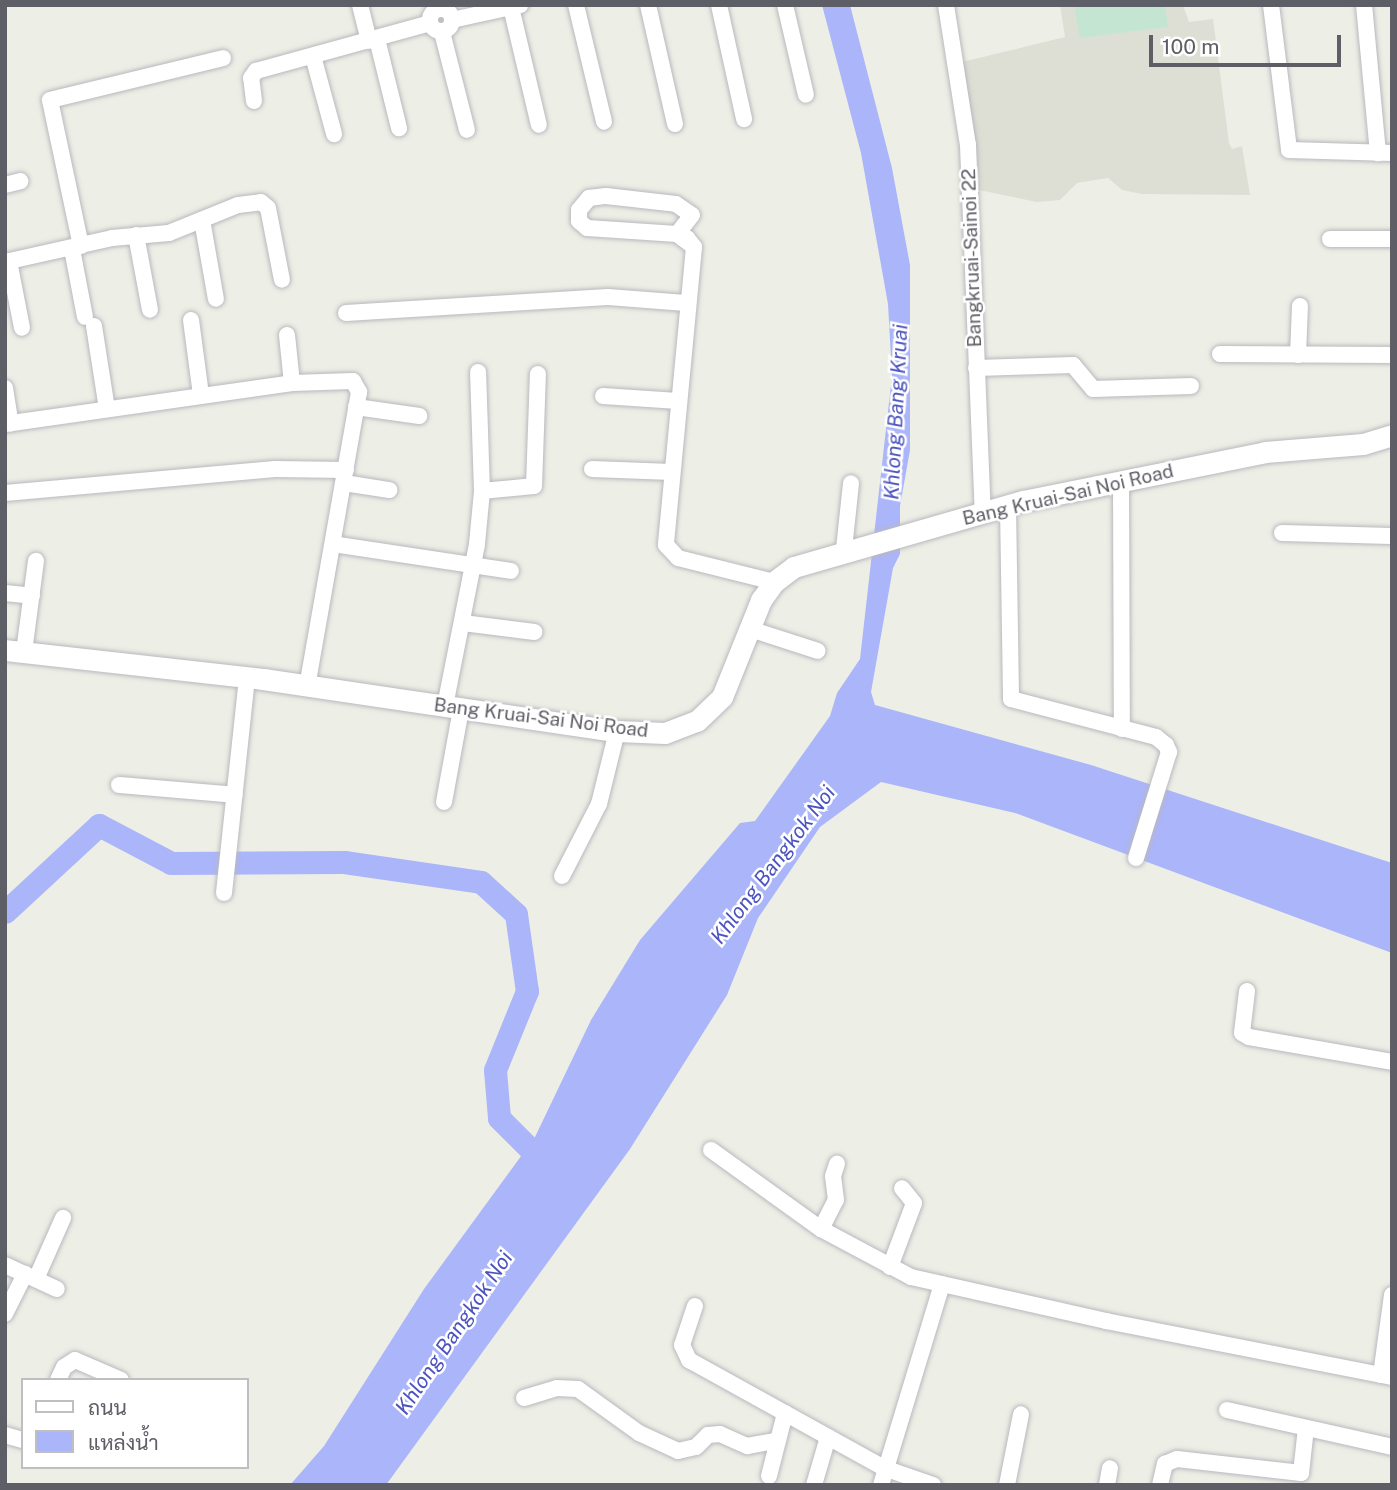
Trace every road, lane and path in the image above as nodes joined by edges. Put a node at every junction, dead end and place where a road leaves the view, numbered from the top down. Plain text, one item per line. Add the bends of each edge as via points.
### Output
1 (360, 5) edge
2 (576, 5) edge
3 (648, 5) edge
4 (719, 5) edge
5 (785, 5) edge
6 (946, 5) edge
7 (1271, 5) edge
8 (1364, 5) edge
9 (511, 6) edge
10 (439, 18) edge
11 (373, 40) junction
12 (313, 56) junction
13 (223, 58) dead end
14 (806, 95) dead end
15 (254, 101) dead end
16 (744, 119) dead end
17 (604, 122) dead end
18 (675, 124) dead end
19 (539, 125) dead end
20 (399, 128) dead end
21 (467, 130) dead end
22 (334, 134) dead end
23 (1385, 153) edge
24 (202, 220) junction
25 (677, 234) junction
26 (136, 235) junction
27 (1330, 239) dead end
28 (1392, 239) edge
29 (77, 248) junction
30 (7, 261) edge
31 (282, 280) dead end
32 (216, 299) dead end
33 (686, 303) junction
34 (1300, 306) dead end
35 (150, 310) dead end
36 (346, 313) dead end
37 (191, 320) dead end
38 (22, 328) dead end
39 (286, 335) dead end
40 (1220, 354) dead end
41 (1297, 355) junction
42 (1392, 355) edge
43 (975, 368) junction
44 (478, 372) dead end
45 (538, 374) dead end
46 (292, 383) junction
47 (1191, 386) dead end
48 (5, 388) edge
49 (201, 395) junction
50 (603, 396) dead end
51 (678, 401) junction
52 (356, 407) junction
53 (107, 409) junction
54 (419, 416) dead end
55 (8, 424) edge
56 (1391, 437) edge
57 (592, 469) dead end
58 (672, 472) junction
59 (345, 477) junction
60 (1121, 481) junction
61 (851, 483) dead end
62 (389, 490) dead end
63 (482, 491) junction
64 (5, 493) edge
65 (1008, 506) junction
66 (983, 512) junction
67 (1282, 533) dead end
68 (1392, 536) edge
69 (333, 544) junction
70 (848, 548) junction
71 (36, 562) dead end
72 (475, 565) junction
73 (511, 571) dead end
74 (774, 582) junction
75 (5, 593) edge
76 (32, 596) junction
77 (463, 623) junction
78 (750, 629) junction
79 (534, 632) dead end
80 (15, 651) edge
81 (818, 651) dead end
82 (247, 678) junction
83 (307, 686) junction
84 (453, 708) junction
85 (1122, 729) junction
86 (617, 731) junction
87 (119, 785) dead end
88 (235, 794) junction
89 (444, 802) dead end
90 (1136, 858) dead end
91 (562, 876) dead end
92 (224, 888) dead end
93 (1247, 991) dead end
94 (1392, 1062) edge
95 (711, 1150) dead end
96 (837, 1164) dead end
97 (902, 1188) dead end
98 (63, 1218) dead end
99 (821, 1229) junction
100 (5, 1265) edge
101 (890, 1267) junction
102 (30, 1276) junction
103 (942, 1284) junction
104 (57, 1289) dead end
105 (1392, 1295) edge
106 (695, 1306) dead end
107 (7, 1310) edge
108 (1387, 1376) edge
109 (59, 1378) edge
110 (116, 1378) edge
111 (524, 1398) dead end
112 (1227, 1410) dead end
113 (785, 1413) junction
114 (1021, 1414) dead end
115 (1306, 1428) junction
116 (828, 1437) junction
117 (776, 1441) junction
118 (1392, 1447) edge
119 (769, 1476) dead end
120 (882, 1477) edge
121 (814, 1485) edge
122 (933, 1485) edge
123 (1007, 1485) edge
124 (1160, 1485) edge

1 - 11 street
2 - 17 street
3 - 18 street
4 - 16 street
5 - 14 street
6 - 43 street, Bangkruai-Sainoi 22 via 968,145
7 - 23 street via 1289,150
8 - 23 street
9 - 10 street
9 - 19 street
10 - 11 street
10 - 21 street
11 - 12 street
11 - 20 street
12 - 15 street via 253,74
12 - 22 street
13 - 29 street via 50,100
24 - 26 street via 169,233
24 - 31 street via 238,205 264,204
24 - 32 street
25 - 25 street via 587,228 579,221 579,210 589,198 606,196 676,204 692,215
25 - 33 street via 694,247
26 - 29 street
26 - 35 street
27 - 28 street
29 - 30 street
29 - 53 street
30 - 38 street
33 - 36 street via 575,298
33 - 51 street
34 - 41 street
37 - 49 street
39 - 46 street
40 - 41 street
41 - 42 street
43 - 47 street via 1073,365 1093,389
43 - 66 street, Bangkruai-Sainoi 22
44 - 63 street
45 - 63 street via 534,486
46 - 49 street
46 - 52 street via 353,381 359,392
48 - 55 street
49 - 53 street
50 - 51 street
51 - 58 street
52 - 54 street
52 - 59 street
53 - 55 street
56 - 60 main road, Bang Kruai-Sai Noi Road via 1363,444 1265,452
57 - 58 street
58 - 74 street via 668,550 678,558
59 - 62 street
59 - 64 street via 275,469
59 - 69 street
60 - 65 main road, Bang Kruai-Sai Noi Road
60 - 85 street
61 - 70 street
63 - 72 street
65 - 66 main road, Bang Kruai-Sai Noi Road
65 - 85 street via 1011,699
66 - 70 main road, Bang Kruai-Sai Noi Road
67 - 68 street
69 - 72 street
69 - 83 street
70 - 74 main road, Bang Kruai-Sai Noi Road via 794,567
71 - 76 street
72 - 73 street
72 - 77 street
74 - 78 main road, Bang Kruai-Sai Noi Road
75 - 76 street
76 - 80 street
77 - 79 street
77 - 84 street
78 - 81 street
78 - 86 main road, Bang Kruai-Sai Noi Road via 730,684 709,712 664,733
80 - 82 main road, Bang Kruai-Sai Noi Road
82 - 83 main road, Bang Kruai-Sai Noi Road
82 - 88 street
83 - 84 main road, Bang Kruai-Sai Noi Road
84 - 86 main road, Bang Kruai-Sai Noi Road
84 - 89 street
85 - 90 street via 1156,737 1166,746 1159,786
86 - 91 street via 599,804
87 - 88 street
88 - 92 street
93 - 94 street via 1242,1033 1249,1037
95 - 99 street
96 - 99 street via 836,1200
97 - 101 street via 914,1203
98 - 102 street
99 - 101 street
100 - 102 street
101 - 103 street
102 - 104 street
102 - 107 street
103 - 108 street
103 - 120 street
105 - 108 street
106 - 113 street via 683,1354
109 - 110 street via 64,1367 75,1360
111 - 117 street via 557,1388 578,1388 639,1433 678,1451 696,1447 708,1435 720,1434 747,1446
112 - 115 street
113 - 116 street
113 - 117 street
114 - 123 street
115 - 118 street
115 - 124 street via 1301,1473 1177,1459 1165,1464
116 - 120 street
116 - 121 street
117 - 119 street
120 - 122 street

